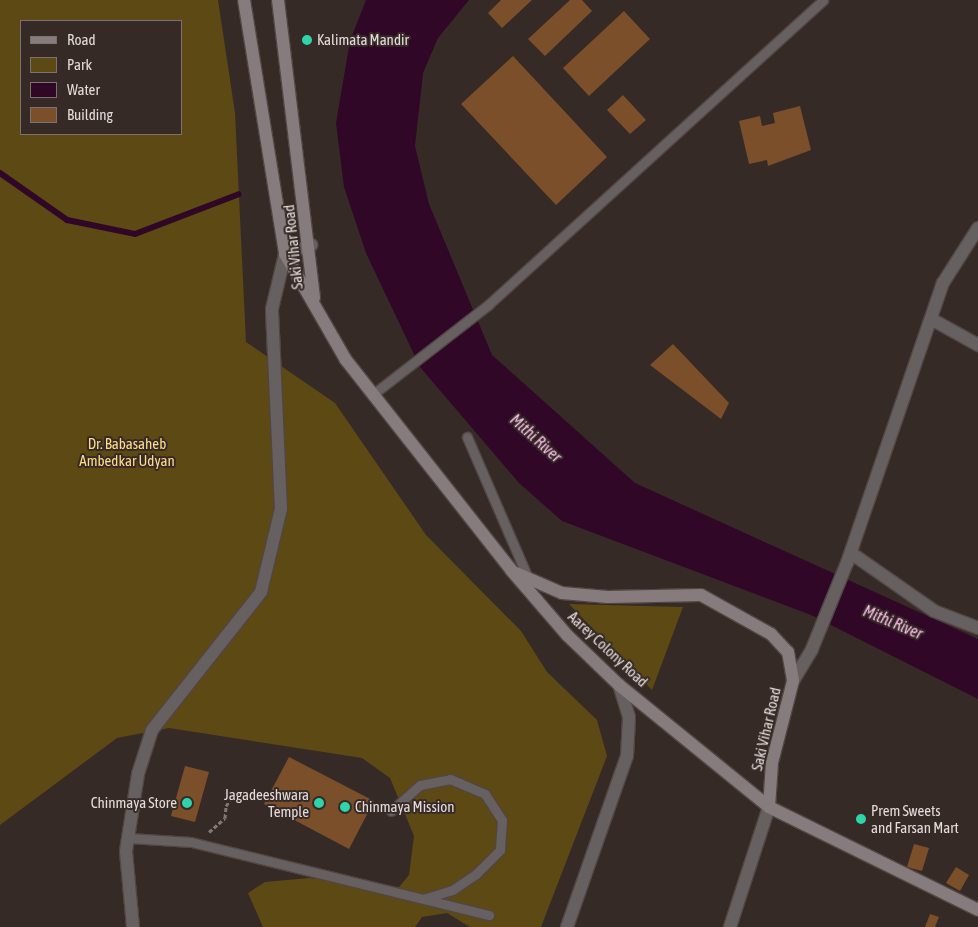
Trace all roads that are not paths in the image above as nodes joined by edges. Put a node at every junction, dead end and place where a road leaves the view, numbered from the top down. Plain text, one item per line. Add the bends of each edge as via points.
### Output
1 (244, 0) edge
2 (278, 0) edge
3 (823, 0) edge
4 (978, 228) edge
5 (311, 245) junction
6 (285, 254) junction
7 (314, 300) junction
8 (931, 319) junction
9 (978, 345) edge
10 (372, 395) junction
11 (467, 437) dead end
12 (849, 558) junction
13 (511, 570) junction
14 (528, 578) junction
15 (978, 628) edge
16 (793, 681) junction
17 (619, 684) junction
18 (769, 807) junction
19 (391, 811) dead end
20 (129, 838) junction
21 (422, 898) junction
22 (978, 910) edge
23 (489, 915) dead end
24 (133, 927) edge
25 (568, 927) edge
26 (730, 927) edge

1 - 6 main road, Saki Vihar Road
2 - 5 main road, Saki Vihar Road
3 - 10 lane via 488,305
4 - 8 street via 943,282
5 - 6 street
5 - 7 main road, Saki Vihar Road
6 - 7 main road, Saki Vihar Road
6 - 20 street via 272,309 281,509 261,592 152,730 138,774
7 - 10 main road, Aarey Colony Road via 346,360
8 - 9 street
8 - 12 street
10 - 13 main road, Aarey Colony Road
11 - 14 lane
12 - 15 street via 920,603
12 - 16 street via 812,649
13 - 14 main road, Saki Vihar Road
13 - 17 main road, Aarey Colony Road via 567,635
14 - 16 main road, Saki Vihar Road via 562,593 608,598 701,595 771,634 788,652
16 - 18 main road, Saki Vihar Road via 772,762
17 - 18 main road, Aarey Colony Road
17 - 25 street via 629,717 627,756
18 - 22 main road, Aarey Colony Road
18 - 26 street, Saki Vihar Road
19 - 21 lane via 420,785 450,778 485,794 502,820 500,850 476,874 452,890
20 - 21 lane via 191,842
20 - 24 street via 126,852
21 - 23 lane

